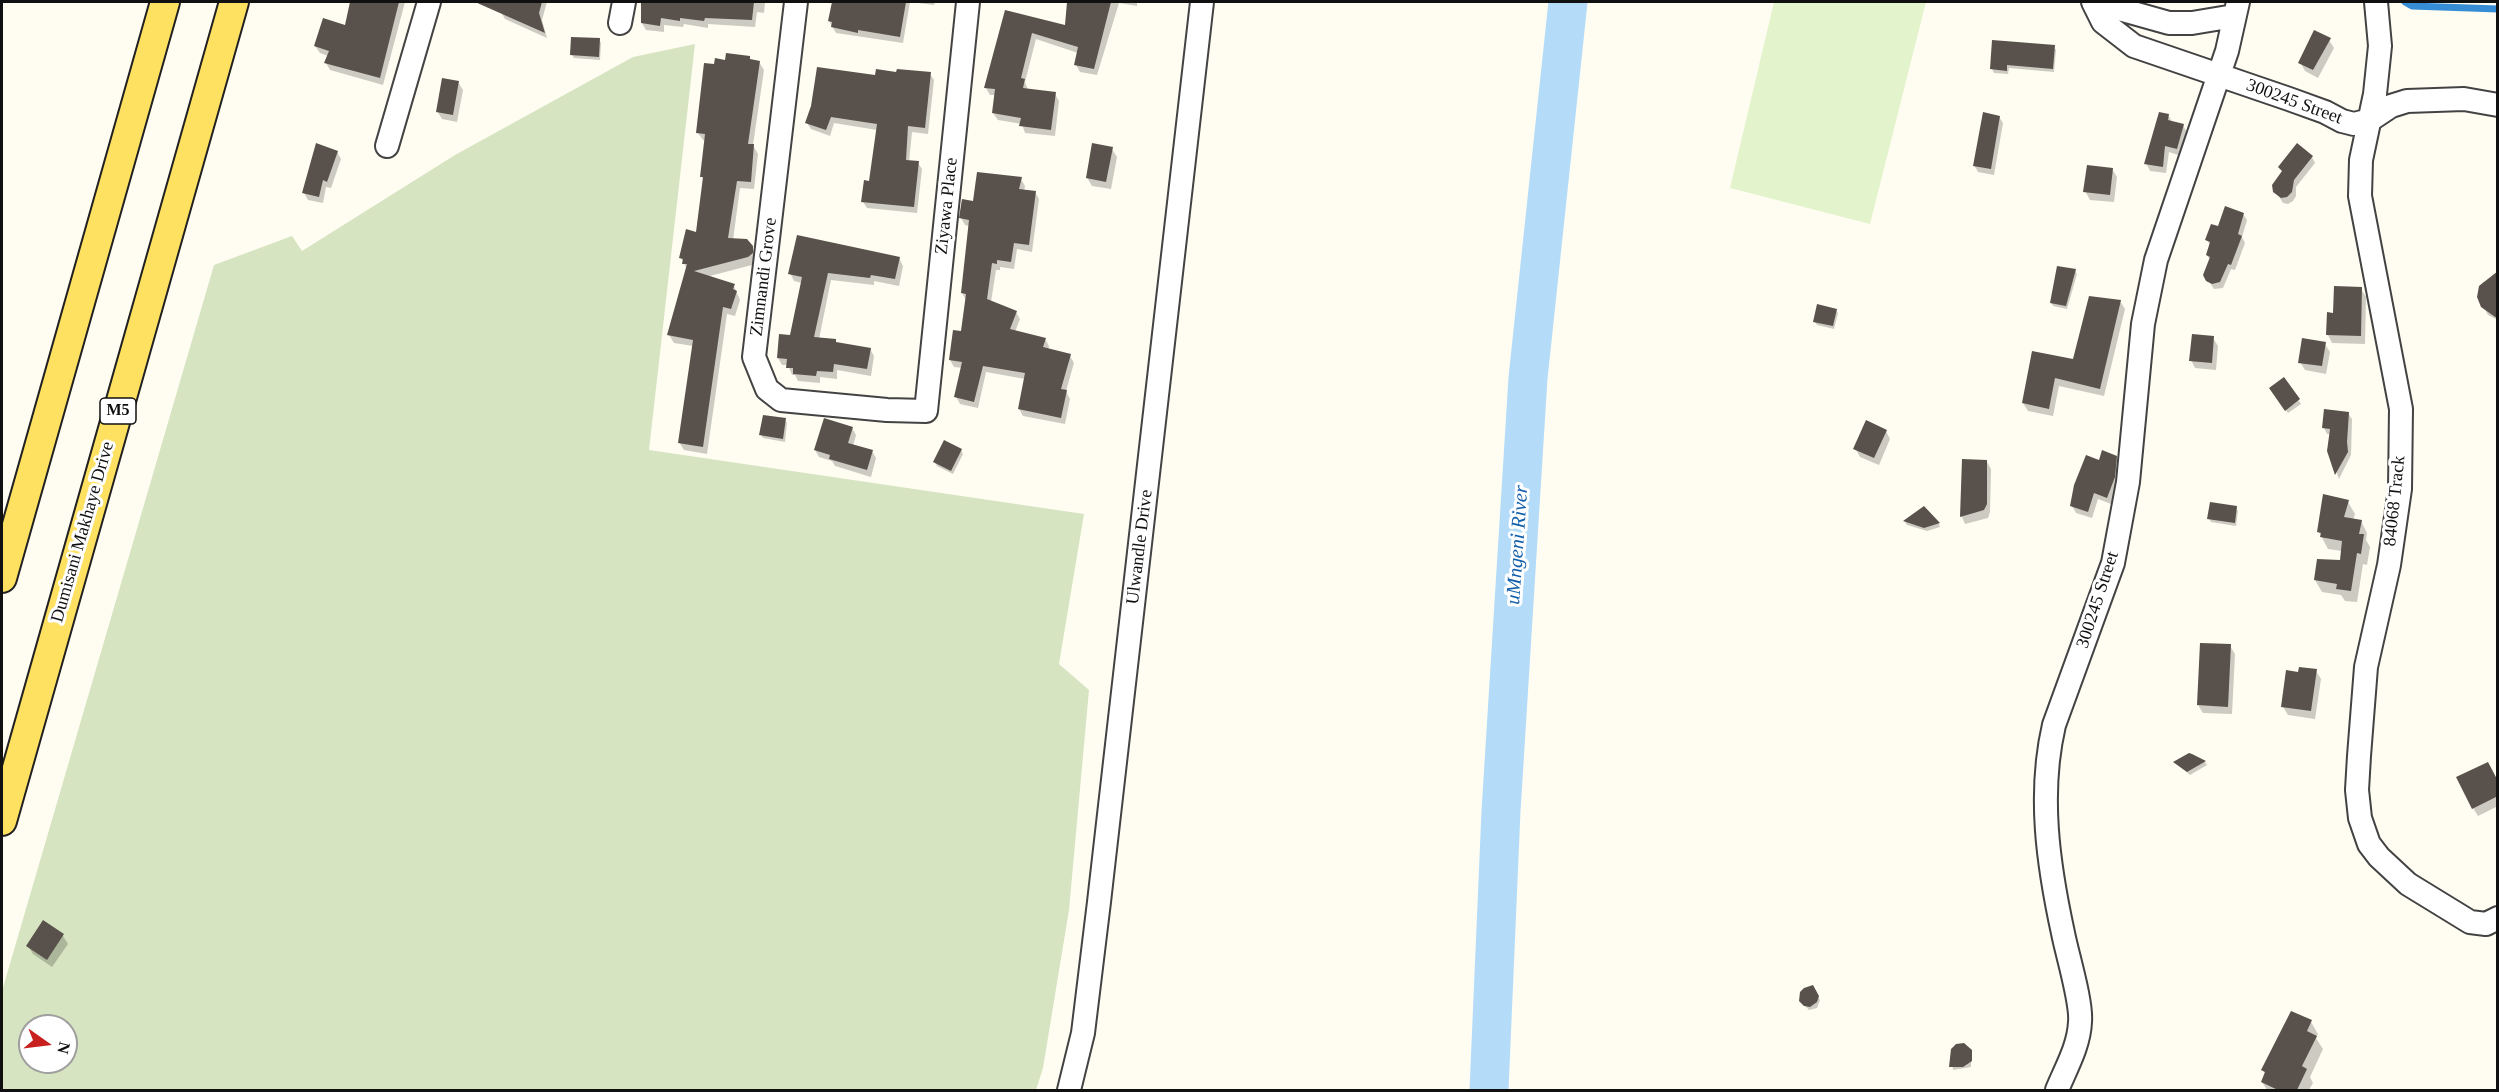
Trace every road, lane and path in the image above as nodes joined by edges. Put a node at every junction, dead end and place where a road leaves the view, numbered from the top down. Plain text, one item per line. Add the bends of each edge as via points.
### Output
1 (165, 2) edge
2 (234, 2) edge
3 (429, 2) edge
4 (796, 2) edge
5 (968, 2) edge
6 (1202, 2) edge
7 (2094, 2) edge
8 (2376, 2) edge
9 (2236, 9) edge
10 (2218, 75) junction
11 (2498, 105) edge
12 (2370, 120) junction
13 (387, 146) dead end
14 (926, 411) joint
15 (2, 578) edge
16 (2, 821) edge
17 (2498, 918) edge
18 (1069, 1090) edge
19 (2057, 1090) edge

1 - 15 main road
2 - 16 main road, Dumisani Makhaye Drive / M5
3 - 13 street
4 - 14 street, Zimnandi Grove via 754,357 767,389 781,399
5 - 14 street, Ziyawa Place
6 - 18 street, Ulwandle Drive via 1083,1033
7 - 9 street via 2169,23 2192,23
7 - 10 street via 2103,22 2134,46
8 - 12 street, 84068 Track via 2380,46
9 - 10 street, 300245 Street
10 - 12 street, 300245 Street via 2342,121 2354,124
10 - 19 street, 300245 Street via 2156,260 2143,324 2128,482 2113,563 2054,725 2048,753 2045,801 2053,889 2081,1019 2076,1044
11 - 12 street via 2464,99 2407,101
12 - 17 street, 84068 Track via 2361,160 2360,196 2401,409 2400,489 2366,667 2359,756 2360,818 2368,844 2408,884 2470,922 2486,924

